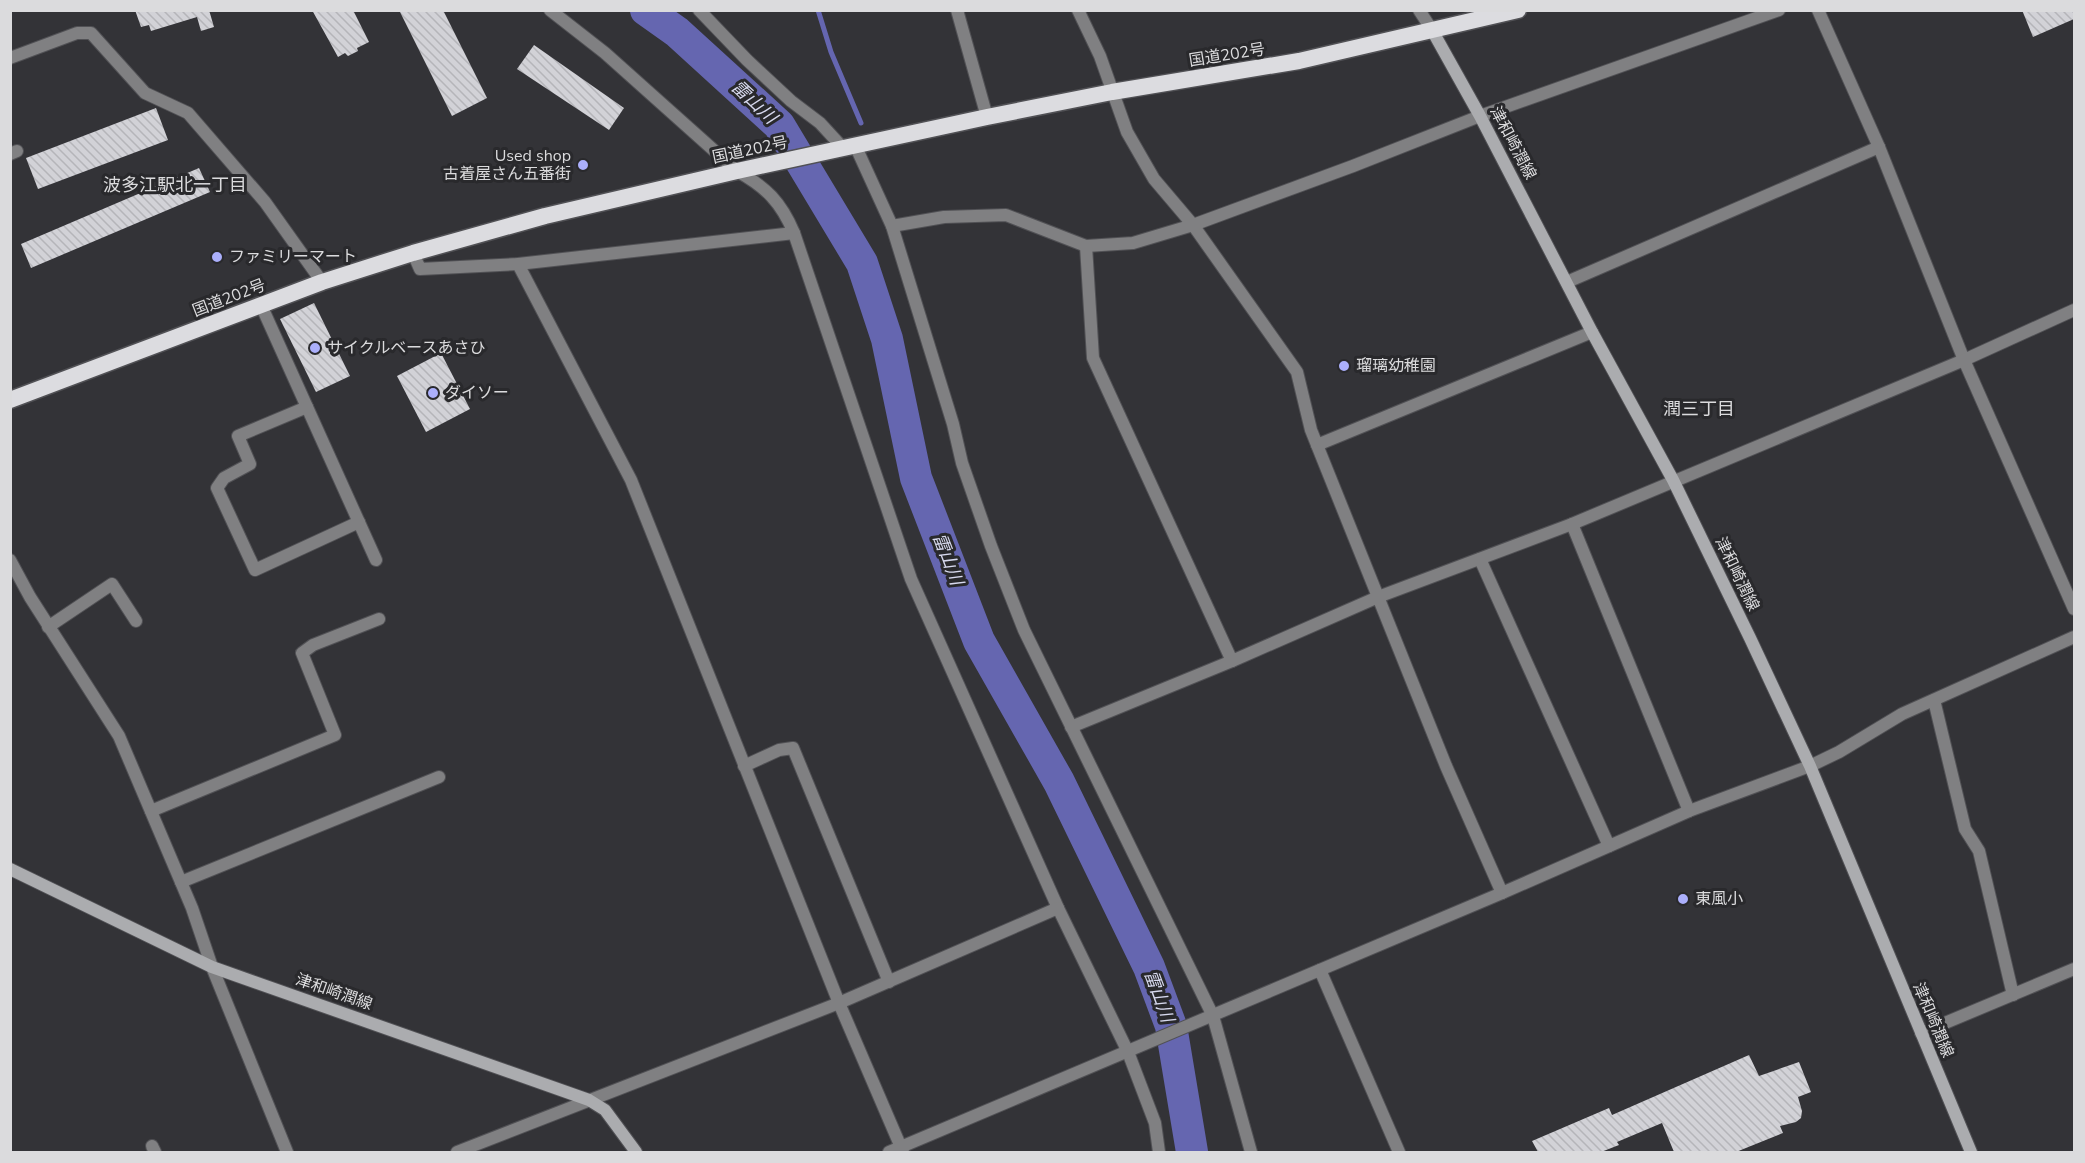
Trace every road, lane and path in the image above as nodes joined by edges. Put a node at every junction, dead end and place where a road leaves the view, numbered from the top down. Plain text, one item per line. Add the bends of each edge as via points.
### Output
1 (550, 10) edge
2 (699, 10) edge
3 (957, 10) edge
4 (1078, 10) edge
5 (1419, 10) edge
6 (1518, 10) edge
7 (1779, 10) edge
8 (1818, 10) edge
9 (1432, 30) junction
10 (10, 58) edge
11 (1112, 92) junction
12 (1480, 116) junction
13 (987, 117) junction
14 (849, 147) junction
15 (1879, 147) junction
16 (737, 171) junction
17 (1193, 225) junction
18 (892, 226) junction
19 (794, 233) junction
20 (1086, 246) junction
21 (413, 253) junction
22 (518, 264) junction
23 (322, 282) junction
24 (1567, 282) junction
25 (261, 305) junction
26 (2074, 310) edge
27 (1592, 332) junction
28 (1964, 360) junction
29 (10, 400) edge
30 (307, 406) junction
31 (1317, 445) junction
32 (1673, 480) junction
33 (359, 522) junction
34 (1572, 525) junction
35 (1480, 559) junction
36 (10, 560) edge
37 (376, 560) dead end
38 (1378, 597) junction
39 (2074, 609) edge
40 (379, 619) dead end
41 (136, 621) dead end
42 (48, 627) junction
43 (2074, 637) edge
44 (1232, 661) junction
45 (1934, 700) junction
46 (1071, 727) junction
47 (744, 766) junction
48 (1810, 766) junction
49 (439, 777) dead end
50 (151, 811) junction
51 (1689, 811) junction
52 (1609, 846) junction
53 (10, 869) edge
54 (182, 882) junction
55 (1502, 893) junction
56 (1058, 908) junction
57 (212, 967) junction
58 (2074, 969) edge
59 (1320, 970) junction
60 (889, 981) junction
61 (2013, 995) junction
62 (839, 1003) junction
63 (1213, 1016) junction
64 (1921, 1033) junction
65 (1128, 1052) junction
66 (589, 1100) junction
67 (902, 1150) edge
68 (287, 1152) edge
69 (457, 1152) edge
70 (636, 1152) edge
71 (888, 1152) edge
72 (1159, 1152) edge
73 (1250, 1152) edge
74 (1400, 1152) edge
75 (1971, 1152) edge

1 - 16 street via 605,53
2 - 14 street via 791,101
3 - 13 street
4 - 11 street
5 - 9 street
6 - 9 highway, 国道202号
7 - 12 street
8 - 15 street
9 - 11 highway, 国道202号 via 1299,61
9 - 12 main road, 津和崎潤線
10 - 23 street via 77,33 91,33 145,93 188,112 265,202
11 - 13 highway, 国道202号
11 - 17 street via 1127,132 1154,179
12 - 17 street
12 - 24 main road, 津和崎潤線
13 - 14 highway, 国道202号
14 - 16 highway, 国道202号
14 - 18 street
15 - 24 street
15 - 28 street
16 - 19 street via 758,183 786,213
16 - 21 highway, 国道202号 via 545,216
17 - 20 street via 1133,243
17 - 31 street via 1297,372
18 - 20 street via 944,217 1006,215
18 - 46 street via 962,463 988,536 1024,630
19 - 22 street
19 - 56 street via 911,579
20 - 44 street via 1093,358
21 - 22 street via 420,269
21 - 23 highway, 国道202号
22 - 47 street via 631,480
23 - 25 highway, 国道202号
24 - 27 main road, 津和崎潤線
25 - 29 highway, 国道202号
25 - 30 street
26 - 28 street
27 - 31 street
27 - 32 main road, 津和崎潤線
28 - 32 street
28 - 39 street
30 - 33 street
30 - 33 street via 238,435 250,464 224,478 217,488 255,570
31 - 38 street
32 - 34 street
32 - 48 main road, 津和崎潤線
33 - 37 street
34 - 35 street
34 - 51 street
35 - 38 street
35 - 52 street
36 - 42 street
38 - 44 street
38 - 55 street
40 - 50 street via 302,653 335,735
41 - 42 street via 112,584
42 - 50 street via 119,736
43 - 45 street
44 - 46 street
45 - 48 street
45 - 61 street via 1965,829 1979,851
46 - 63 street
47 - 60 street via 793,748
47 - 62 street
48 - 51 street
48 - 64 main road, 津和崎潤線
49 - 54 street
50 - 54 street
51 - 52 street
52 - 55 street
53 - 57 main road, 津和崎潤線
54 - 57 street
55 - 59 street
56 - 60 street
56 - 65 street
57 - 66 main road, 津和崎潤線
57 - 68 street
58 - 61 street
59 - 63 street
59 - 74 street
60 - 62 street
61 - 64 street
62 - 66 street
62 - 67 street
63 - 65 street
63 - 73 street
64 - 75 main road, 津和崎潤線
65 - 67 street
65 - 72 street via 1155,1123
66 - 69 street
66 - 70 main road, 津和崎潤線 via 605,1110
67 - 71 street

